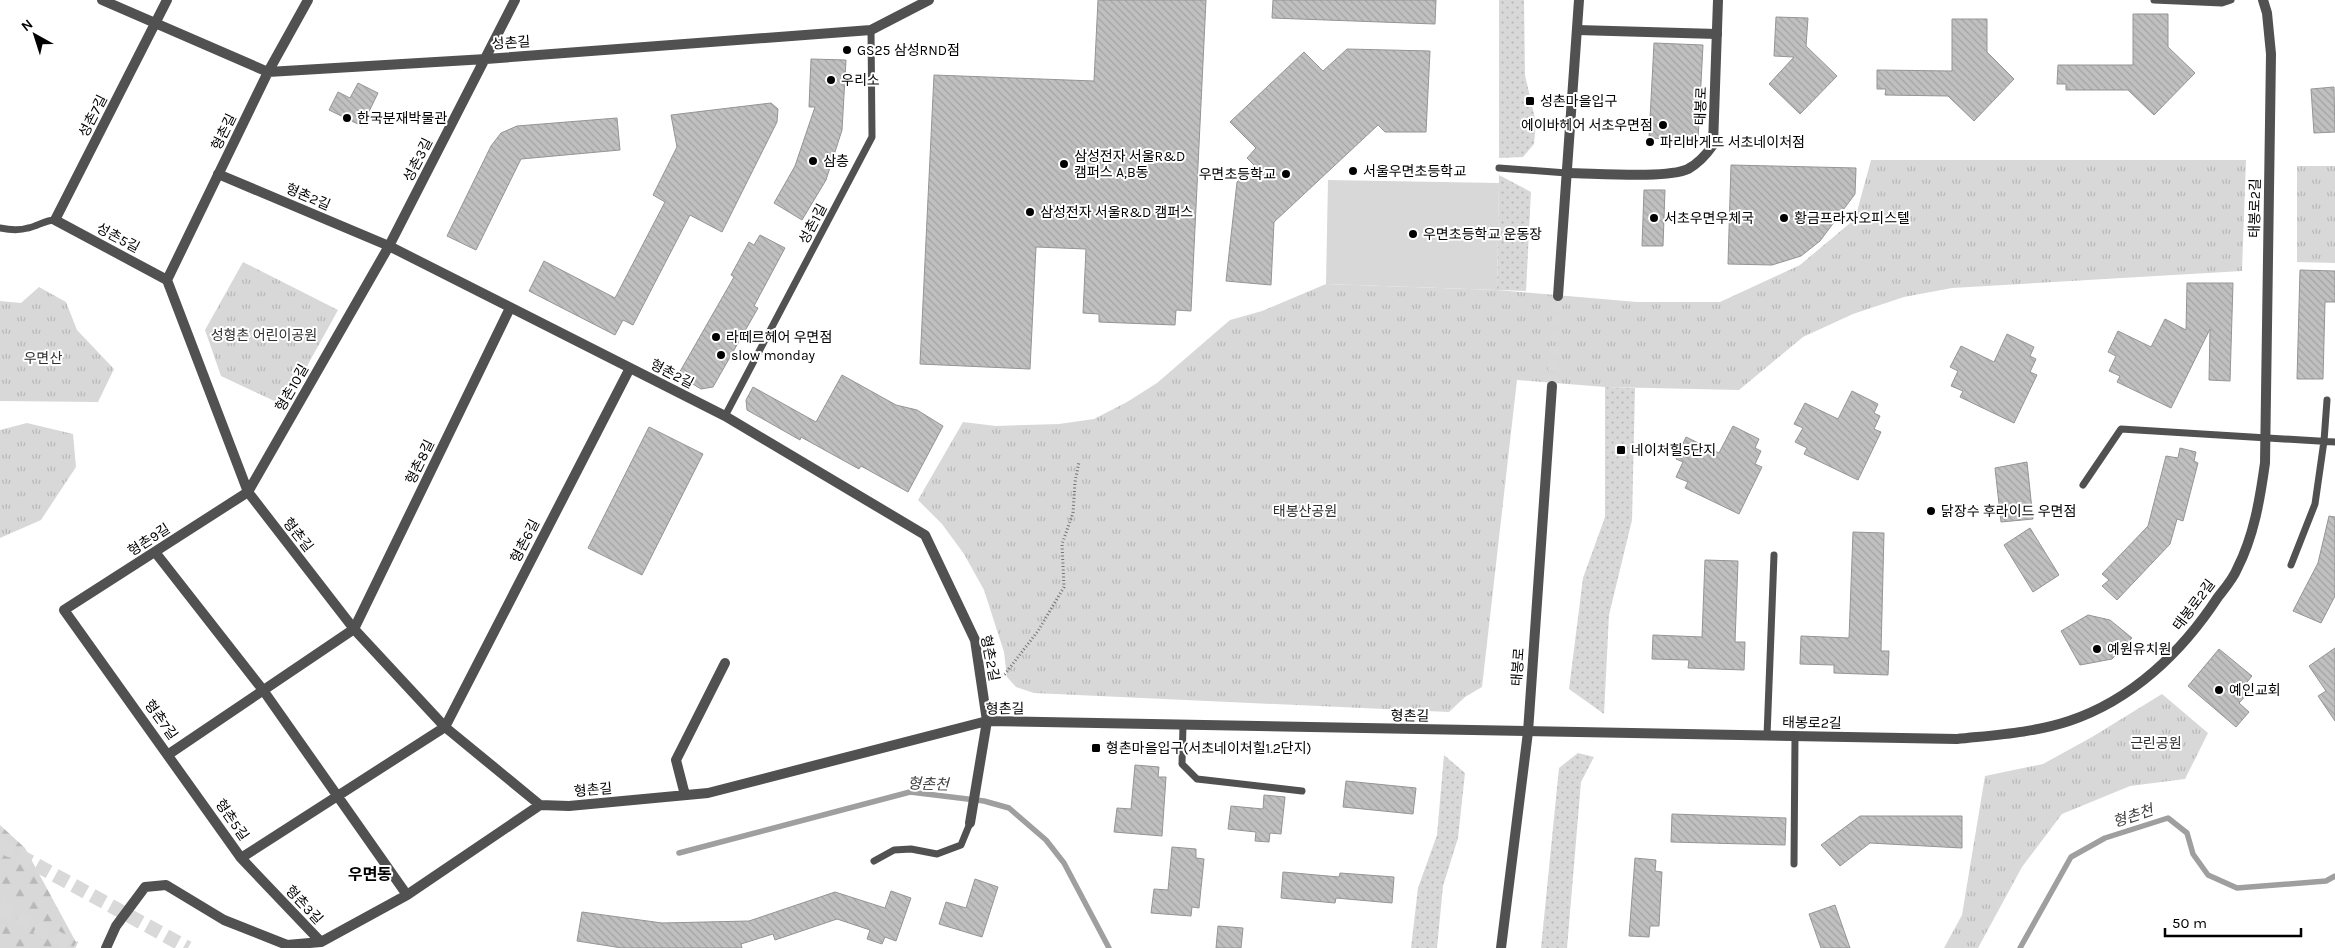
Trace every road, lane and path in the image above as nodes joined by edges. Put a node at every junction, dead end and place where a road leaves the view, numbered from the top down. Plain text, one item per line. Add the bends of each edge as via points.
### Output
1 (102, 0) edge
2 (167, 0) edge
3 (308, 0) edge
4 (515, 0) edge
5 (929, 0) edge
6 (1579, 0) edge
7 (1718, 0) edge
8 (2154, 0) edge
9 (2231, 0) edge
10 (2263, 0) edge
11 (155, 24) junction
12 (871, 30) junction
13 (1577, 30) junction
14 (1716, 34) junction
15 (486, 59) junction
16 (268, 72) junction
17 (1499, 168) dead end
18 (1566, 173) junction
19 (218, 174) junction
20 (55, 220) junction
21 (0, 228) edge
22 (389, 246) junction
23 (167, 280) junction
24 (1558, 296) tunnel mouth
25 (510, 308) junction
26 (630, 368) junction
27 (1552, 386) tunnel mouth
28 (2327, 400) dead end
29 (725, 416) junction
30 (2265, 437) junction
31 (2324, 441) junction
32 (2335, 442) edge
33 (1080, 462) dead end
34 (2083, 485) dead end
35 (248, 492) junction
36 (156, 552) junction
37 (1774, 556) dead end
38 (2291, 565) dead end
39 (64, 610) joint
40 (354, 629) junction
41 (725, 663) dead end
42 (982, 685) junction
43 (263, 690) junction
44 (987, 721) junction
45 (1183, 725) junction
46 (445, 727) junction
47 (1528, 732) junction
48 (1767, 736) junction
49 (1795, 737) junction
50 (169, 754) junction
51 (1302, 791) dead end
52 (684, 795) junction
53 (338, 796) junction
54 (540, 805) junction
55 (970, 823) joint
56 (242, 858) junction
57 (874, 861) dead end
58 (1794, 864) dead end
59 (407, 895) junction
60 (321, 942) junction
61 (106, 948) edge
62 (1501, 948) edge

1 - 11 street, 성촌길
2 - 11 street, 성촌7길
3 - 16 street, 형촌길
4 - 15 street, 성촌3길
5 - 12 street, 성촌길
6 - 13 street
7 - 14 street, 태봉로
8 - 9 lane via 2222,3
10 - 30 street, 태봉로2길 via 2272,54
11 - 16 street, 성촌길
11 - 20 street, 성촌7길
12 - 15 street, 성촌길
12 - 29 lane, 성촌1길 via 872,137
13 - 14 street
13 - 18 street
14 - 18 street, 태봉로 via 1713,145 1702,160 1686,170 1664,174
15 - 16 street, 성촌길
15 - 22 street, 성촌3길
16 - 19 street, 형촌길
17 - 18 lane
18 - 24 street
19 - 22 street, 형촌2길
19 - 23 street, 형촌길
20 - 21 lane via 12,231
20 - 23 street, 성촌5길
22 - 25 street, 형촌2길
22 - 35 street, 형촌10길
23 - 35 street, 형촌길
25 - 26 street, 형촌2길
25 - 40 street, 형촌8길
26 - 29 street, 형촌2길
26 - 46 street, 형촌6길
27 - 47 street, 태봉로
28 - 31 lane
29 - 42 street, 형촌2길 via 925,535 975,640
30 - 31 lane
30 - 34 lane via 2121,429
30 - 49 street, 태봉로2길 via 2259,508 2237,569 2207,614 2161,667 2115,700 2069,721 2005,734 1957,739
31 - 32 lane
31 - 38 lane via 2316,504
33 - 42 path via 1074,482 1073,513 1062,544 1064,588 1038,631 1005,674
35 - 36 street, 형촌9길
35 - 40 street, 형촌길
36 - 39 street, 형촌9길
36 - 43 street
37 - 48 lane
39 - 50 street, 형촌7길
40 - 43 street, 형촌7길
40 - 46 street, 형촌길
41 - 52 street via 676,760
42 - 44 street, 형촌2길
43 - 50 street, 형촌7길
43 - 53 street
44 - 45 street, 형촌길
44 - 52 street, 형촌길 via 708,793
44 - 55 street, 형촌2길
45 - 47 street, 형촌길
45 - 51 lane via 1182,764 1197,779
46 - 53 street, 형촌5길
46 - 54 street, 형촌길
47 - 48 street, 태봉로2길
47 - 62 street, 태봉로
48 - 49 street, 태봉로2길
49 - 58 lane
50 - 56 street, 형촌5길
52 - 54 street, 형촌길 via 569,806
53 - 56 street, 형촌5길
53 - 59 street
54 - 59 street, 형촌3길
55 - 57 lane via 961,845 937,854 911,849 894,850
56 - 60 street, 형촌3길
59 - 60 street, 형촌3길
60 - 61 street via 287,946 224,920 166,885 145,887 116,926

